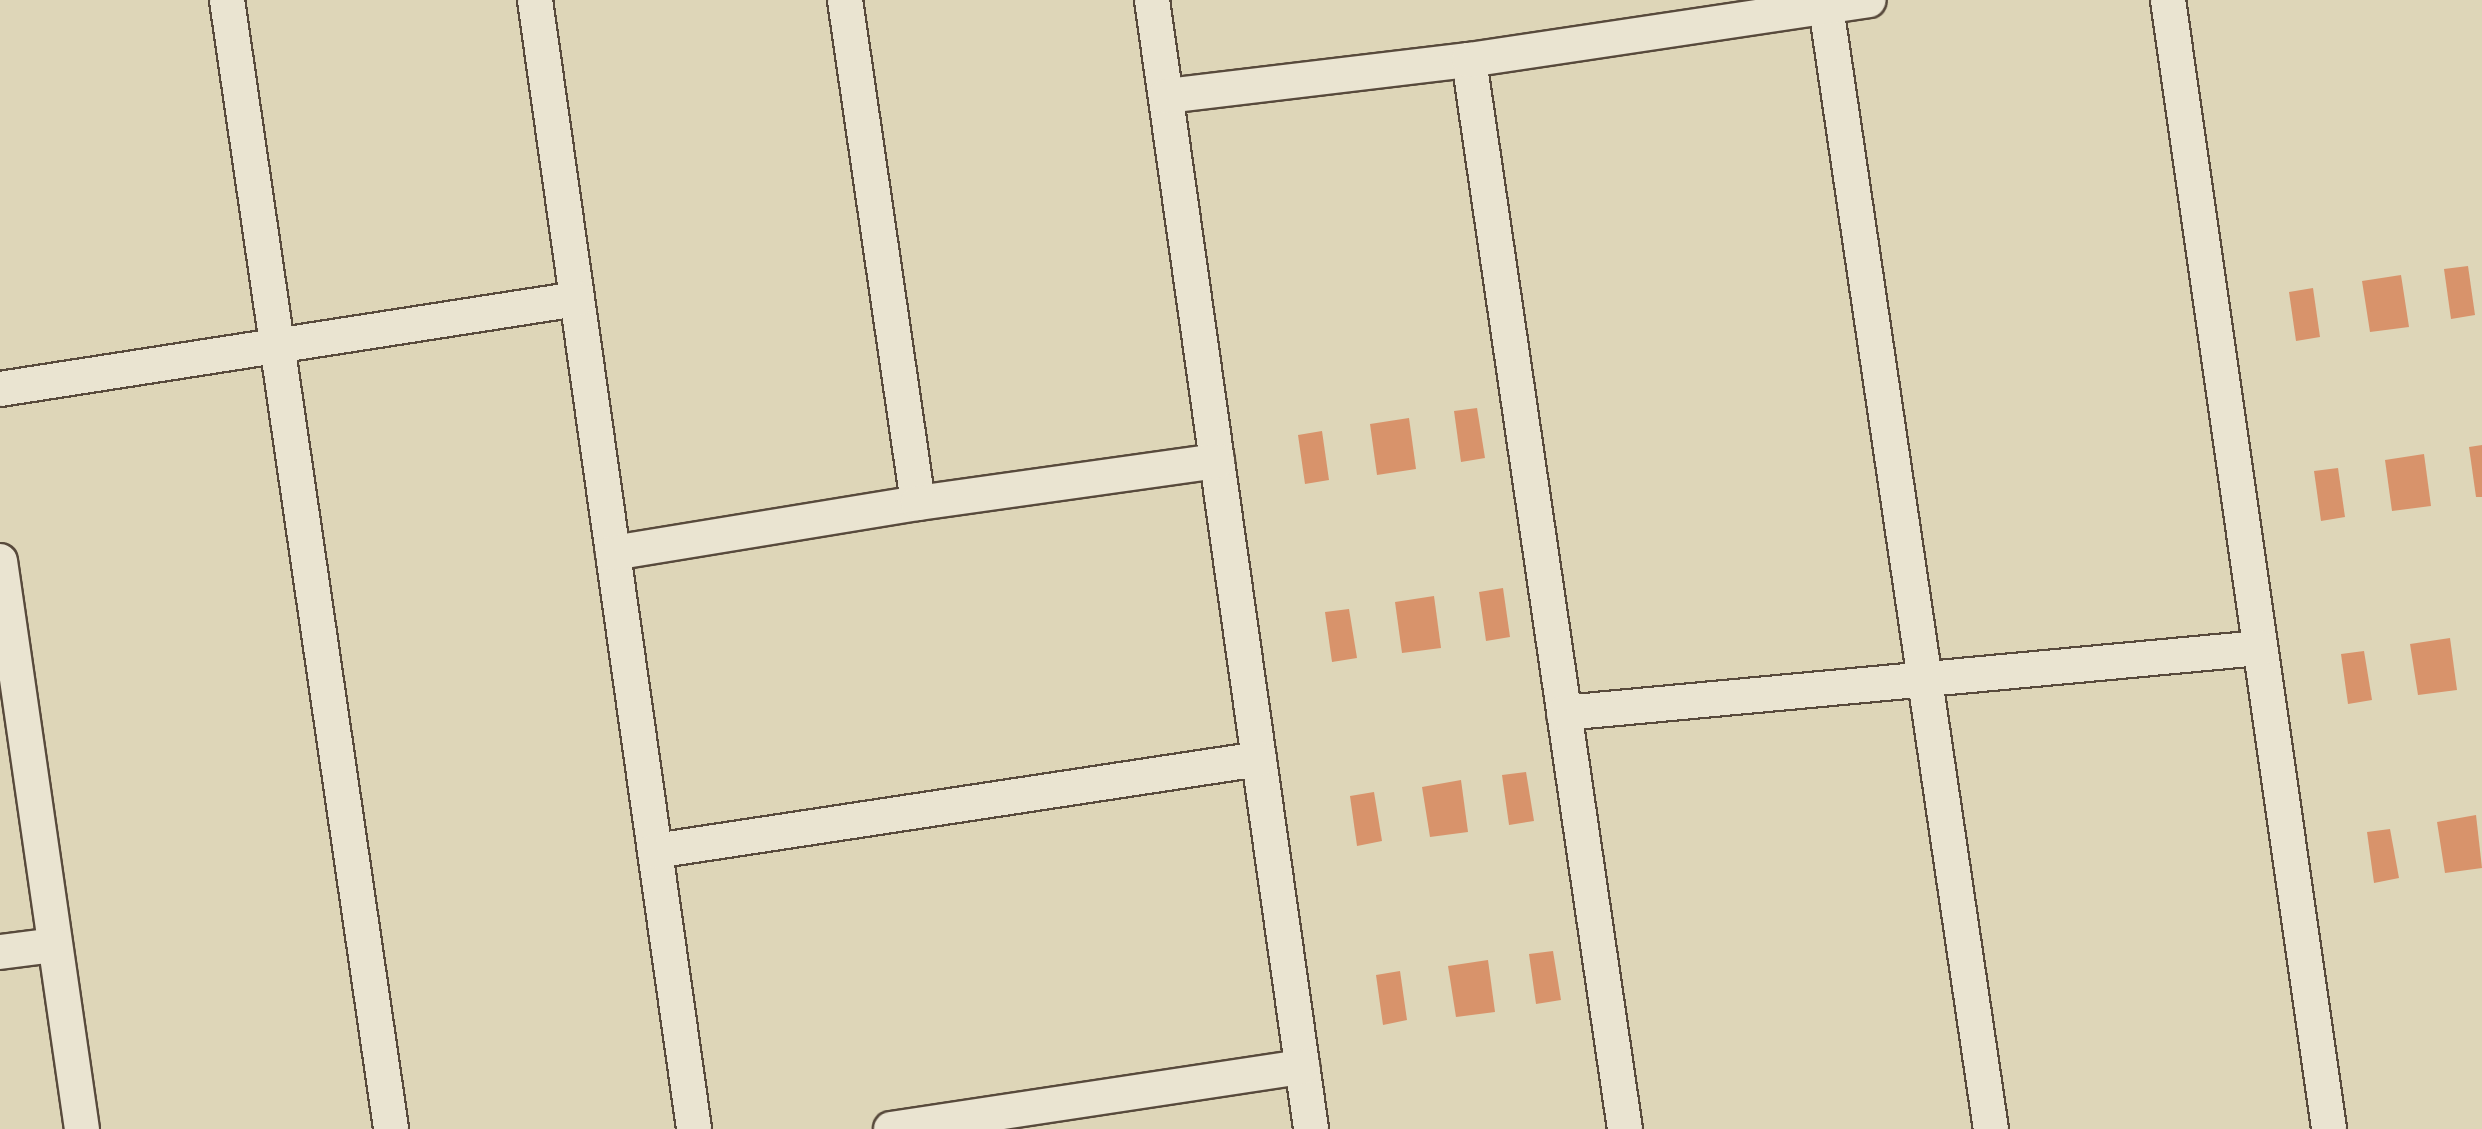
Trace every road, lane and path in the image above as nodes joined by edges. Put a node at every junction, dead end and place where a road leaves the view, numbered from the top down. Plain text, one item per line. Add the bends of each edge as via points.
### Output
1 (227, 0) edge
2 (535, 0) edge
3 (845, 0) edge
4 (1152, 0) edge
5 (1869, 0) edge
6 (2168, 0) edge
7 (1825, 3) edge
8 (1469, 60) junction
9 (1166, 96) junction
10 (577, 299) junction
11 (278, 348) junction
12 (0, 389) edge
13 (1217, 461) junction
14 (918, 503) junction
15 (613, 553) junction
16 (0, 561) edge
17 (6, 647) edge
18 (2260, 648) junction
19 (1925, 679) junction
20 (1564, 713) junction
21 (1259, 759) junction
22 (655, 851) junction
23 (55, 945) junction
24 (0, 952) edge
25 (1302, 1067) junction
26 (1007, 1120) edge
27 (82, 1129) edge
28 (391, 1129) edge
29 (694, 1129) edge
30 (891, 1129) edge
31 (1311, 1129) edge
32 (1625, 1129) edge
33 (1991, 1129) edge
34 (2329, 1129) edge

1 - 11 street
2 - 10 street
3 - 14 street
4 - 9 street
5 - 7 street
6 - 18 street
7 - 8 street
7 - 19 street
8 - 9 street
8 - 20 street
9 - 13 street
10 - 11 street
10 - 15 street
11 - 12 street
11 - 28 street
13 - 14 street
13 - 21 street
14 - 15 street
15 - 22 street
16 - 17 street
17 - 23 street
18 - 19 street
18 - 34 street
19 - 20 street
19 - 33 street
20 - 32 street
21 - 22 street
21 - 25 street
22 - 29 street
23 - 24 street
23 - 27 street
25 - 26 street
25 - 31 street
26 - 30 street

